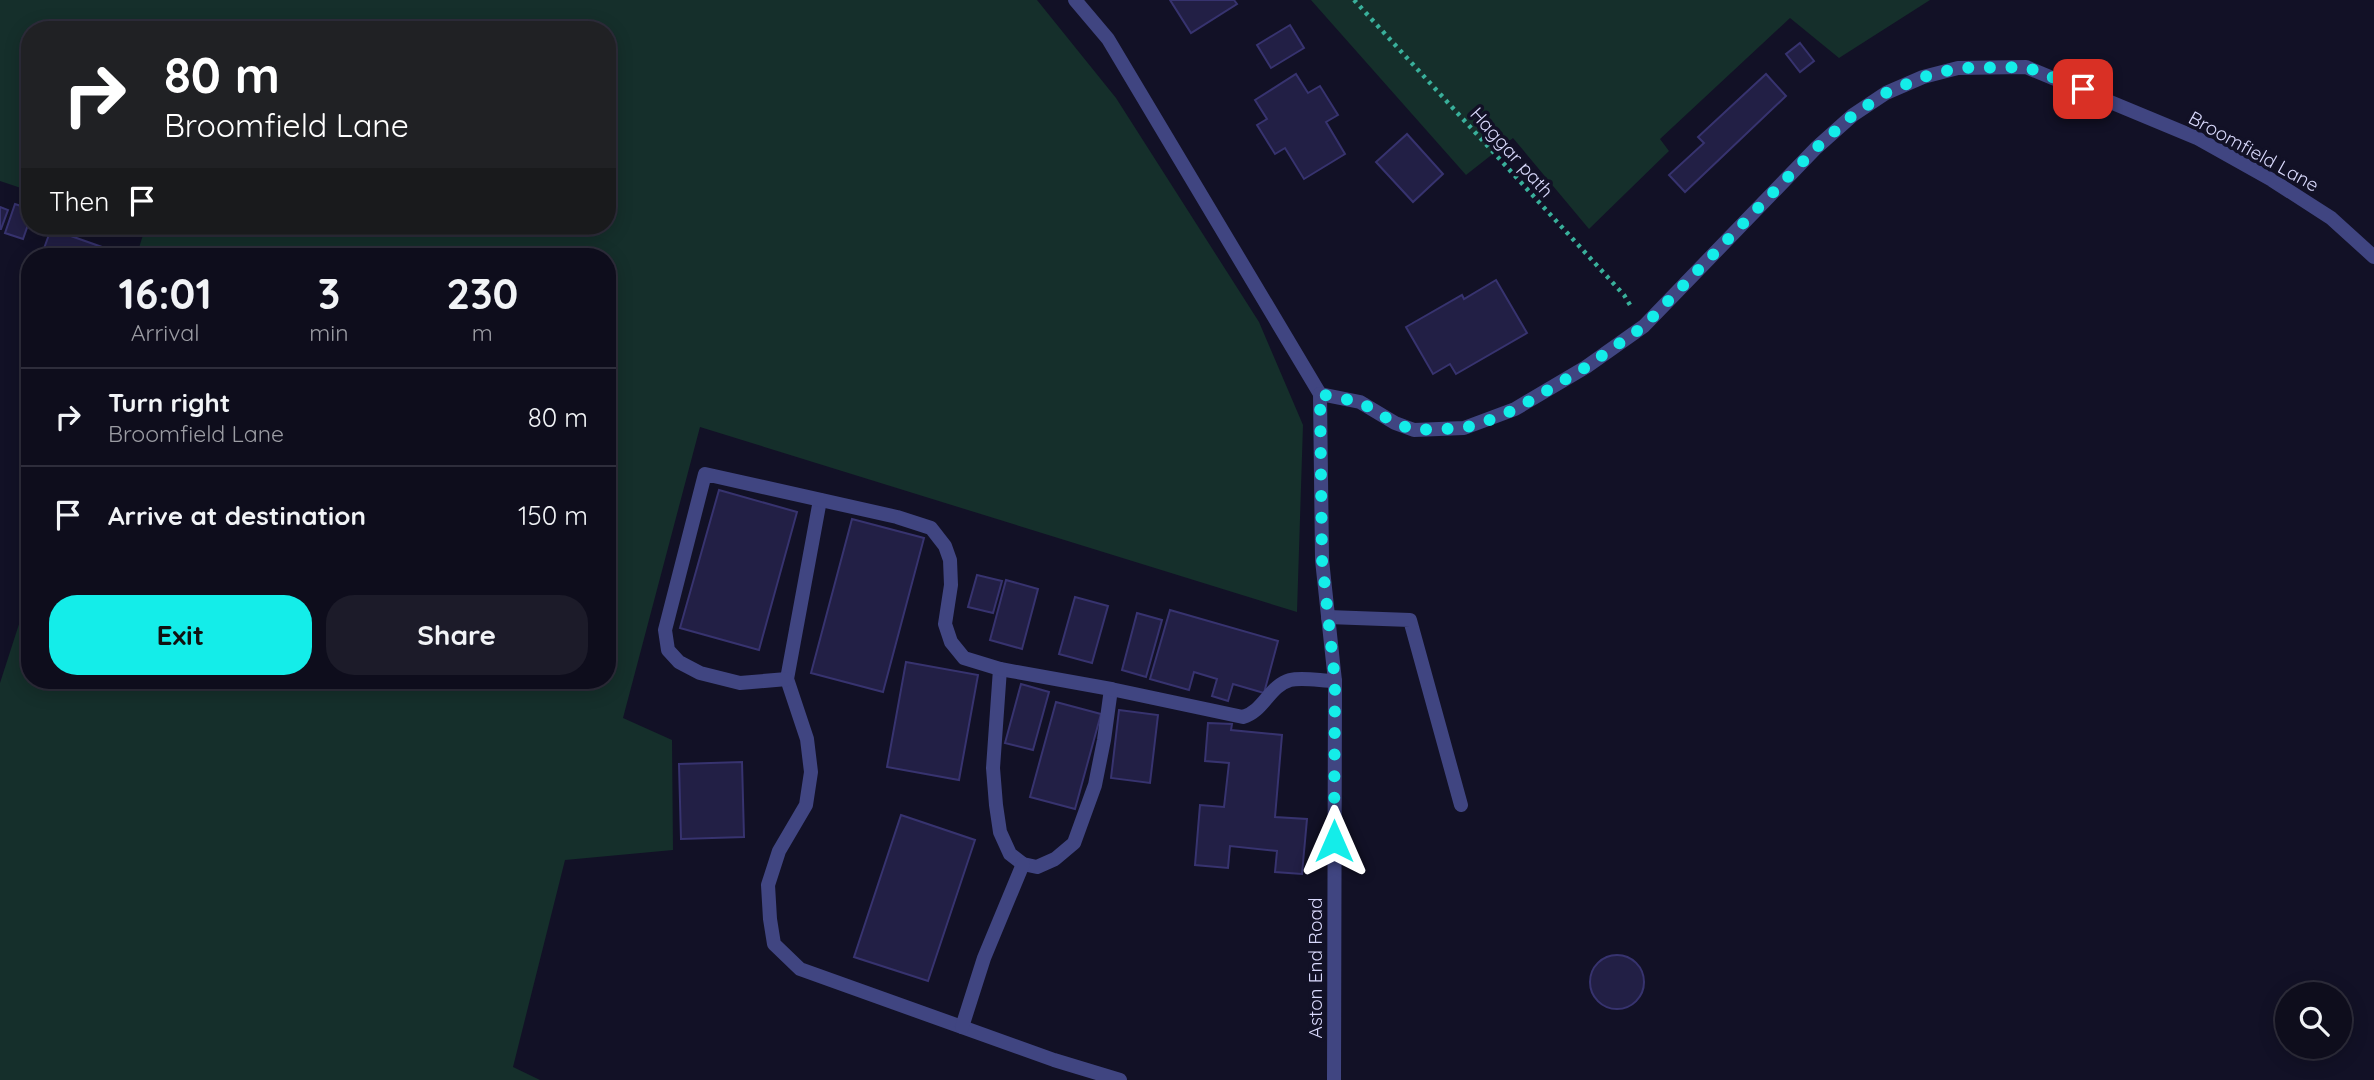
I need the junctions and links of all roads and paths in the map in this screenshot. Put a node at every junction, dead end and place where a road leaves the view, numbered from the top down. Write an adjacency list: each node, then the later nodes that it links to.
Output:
1 (1075, 0): 5 (street)
2 (1354, 0): 4 (path, Haggar path)
3 (2374, 257): 4 (street, Broomfield Lane)
4 (1644, 326): 5 (street, Broomfield Lane)
5 (1320, 394): 7 (street, Aston End Road)
6 (820, 500): 8 (street); 9 (street); 9 (street)
7 (1328, 617): 10 (street, Aston End Road); 12 (street)
8 (1000, 669): 11 (street); 13 (street)
9 (787, 679): 14 (street)
10 (1335, 681): 11 (street); 16 (street, Aston End Road)
11 (1111, 689): 13 (street)
12 (1461, 805)
13 (1023, 864): 14 (street)
14 (962, 1027): 15 (street)
15 (1120, 1080)
16 (1334, 1080)

